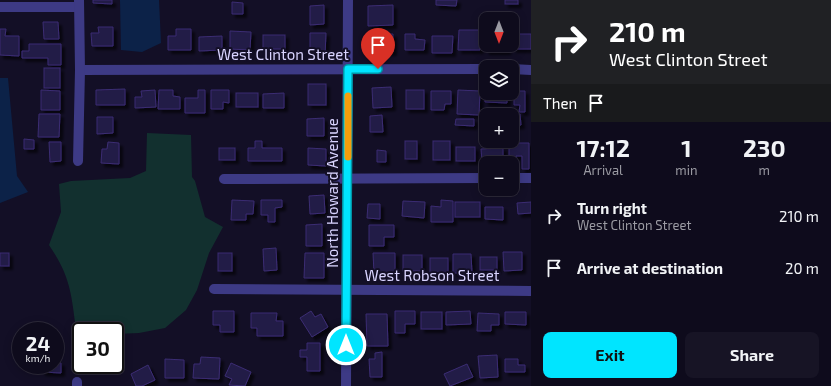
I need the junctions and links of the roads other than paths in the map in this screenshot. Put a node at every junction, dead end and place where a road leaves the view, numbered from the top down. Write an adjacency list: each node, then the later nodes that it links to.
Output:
1 (348, 0): 4 (street, North Howard Avenue)
2 (79, 4): 3 (street); 6 (street)
3 (0, 7)
4 (348, 69): 5 (street, West Clinton Street); 6 (street, West Clinton Street); 14 (street, North Howard Avenue)
5 (479, 69)
6 (80, 70): 9 (street)
7 (519, 70): 8 (street)
8 (531, 70)
9 (78, 161)
10 (479, 178): 14 (street)
11 (519, 178): 12 (street)
12 (531, 178)
13 (224, 179): 14 (street)
14 (348, 179): 16 (street, North Howard Avenue)
15 (214, 289): 16 (street, West Robson Street)
16 (347, 290): 17 (street, West Robson Street); 18 (street, North Howard Avenue)
17 (531, 291)
18 (346, 386)

